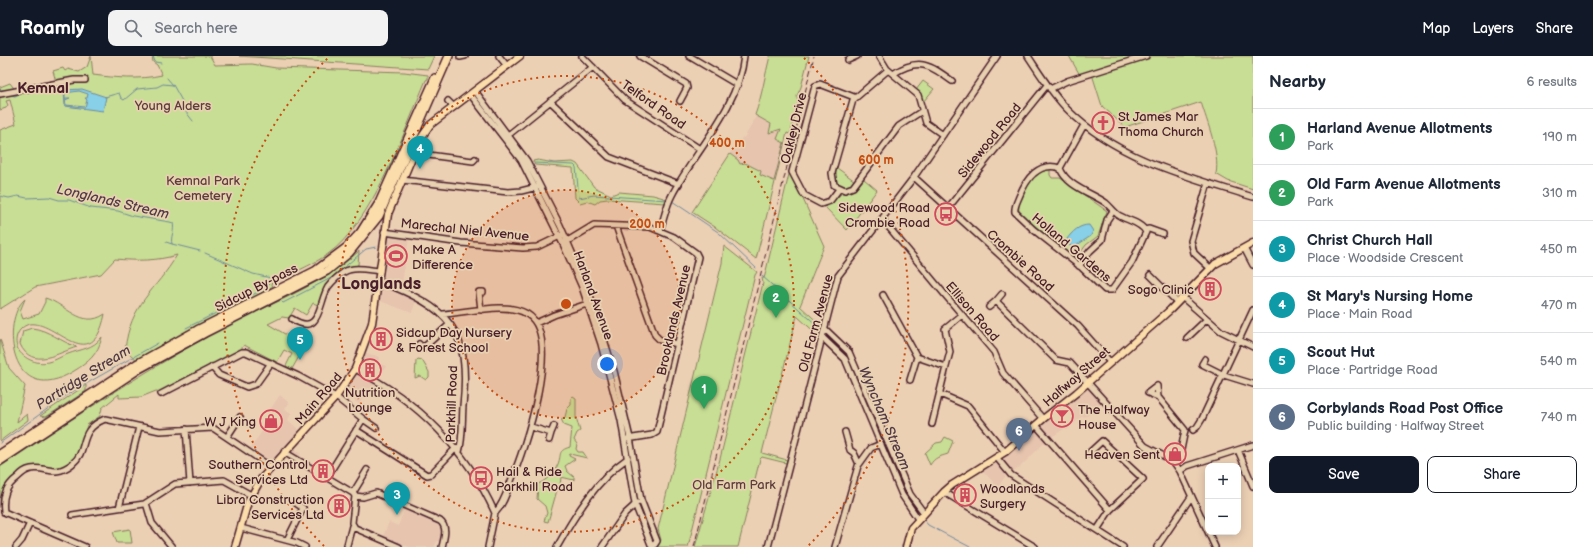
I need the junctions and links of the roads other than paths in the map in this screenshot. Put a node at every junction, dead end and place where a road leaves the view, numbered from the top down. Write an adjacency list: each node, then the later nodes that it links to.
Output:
1 (444, 56): 125 (highway, Sidcup By-pass)
2 (449, 56): 129 (highway, Sidcup By-pass)
3 (499, 56): 15 (street)
4 (520, 56): 15 (main road, Main Road)
5 (582, 56): 16 (street, Telford Road)
6 (640, 56): 28 (street)
7 (689, 56): 21 (street)
8 (744, 56): 21 (street)
9 (857, 56): 14 (street)
10 (878, 56): 17 (street)
11 (997, 56): 32 (street, Old Farm Avenue)
12 (1028, 56): 22 (street)
13 (1146, 56): 22 (street)
14 (848, 60)
15 (508, 66): 23 (main road, Main Road)
16 (592, 68): 27 (street); 34 (street, Telford Road)
17 (888, 70): 18 (street); 25 (street)
18 (893, 74): 20 (street); 30 (street)
19 (85, 80): 24 (street)
20 (952, 81)
21 (738, 85): 34 (street)
22 (1049, 87): 31 (street); 45 (street, Sidewood Road)
23 (473, 93): 29 (main road, Main Road); 33 (street, Harland Avenue)
24 (0, 94)
25 (854, 98): 43 (street); 43 (street, Oakley Drive)
26 (448, 101): 29 (street)
27 (550, 101): 33 (street); 41 (street)
28 (680, 101)
29 (454, 107): 35 (main road, Main Road)
30 (922, 111): 32 (street); 43 (street, Oakley Drive)
31 (1084, 125): 37 (street); 40 (street)
32 (943, 135): 38 (street, Old Farm Avenue)
33 (506, 136): 42 (street, Harland Avenue)
34 (700, 149): 41 (street)
35 (414, 153): 36 (street); 39 (main road, Main Road)
36 (475, 160)
37 (1060, 168): 46 (street); 58 (street, Holland Gardens)
38 (914, 177): 45 (street, Crombie Road); 47 (street, Old Farm Avenue)
39 (402, 180): 42 (street); 51 (main road, Main Road)
40 (1208, 183): 44 (street); 59 (street)
41 (679, 184): 49 (street)
42 (538, 187): 53 (street, Harland Avenue)
43 (839, 189)
44 (1253, 197)
45 (948, 208): 87 (street, Crombie Road)
46 (1113, 211): 50 (street); 58 (street)
47 (882, 219): 74 (street, Ellison Road); 79 (street, Old Farm Avenue)
48 (616, 226): 49 (street, Brooklands Avenue); 54 (street, Brooklands Avenue); 84 (street)
49 (660, 230): 84 (street, Brooklands Avenue)
50 (1145, 230): 52 (street); 58 (street, Holland Gardens)
51 (384, 232): 53 (street, Marechal Niel Avenue); 60 (main road, Main Road)
52 (1163, 234)
53 (562, 235): 54 (street, Harland Avenue)
54 (566, 242): 69 (street, Harland Avenue)
55 (1253, 243): 56 (main road, Halfway Street)
56 (1244, 248): 57 (street); 59 (main road, Halfway Street)
57 (1253, 265)
58 (1079, 266)
59 (1210, 268): 66 (main road, Halfway Street)
60 (380, 271): 62 (main road, Main Road); 75 (street)
61 (1150, 275): 68 (street)
62 (379, 281): 73 (street, Parkhill Road); 92 (main road, Main Road)
63 (479, 292): 71 (street)
64 (1002, 294): 67 (street)
65 (883, 295): 86 (street)
66 (1182, 297): 68 (main road, Halfway Street); 76 (street)
67 (996, 301): 70 (street); 95 (street)
68 (1177, 302): 87 (main road, Halfway Street)
69 (591, 303): 77 (street); 116 (street, Harland Avenue)
70 (990, 307)
71 (481, 310): 73 (street); 77 (street)
72 (1253, 310): 82 (street)
73 (443, 314): 78 (street, Parkhill Road)
74 (962, 315): 91 (street); 103 (street, Ellison Road)
75 (292, 319)
76 (1206, 320): 81 (street); 82 (street)
77 (536, 323): 108 (street)
78 (450, 324): 83 (street); 120 (street, Parkhill Road)
79 (825, 329): 80 (street, Old Farm Avenue); 150 (street)
80 (823, 338): 118 (street); 171 (street, Old Farm Avenue)
81 (1187, 338)
82 (1240, 342): 85 (street); 93 (street)
83 (419, 344)
84 (678, 344): 116 (street, Brooklands Avenue)
85 (1253, 347)
86 (917, 357): 91 (street); 94 (street)
87 (1110, 362): 95 (main road, Halfway Street)
88 (272, 363): 90 (street); 90 (street); 99 (street)
89 (1202, 363): 93 (street)
90 (212, 367): 97 (street)
91 (946, 367): 98 (street)
92 (355, 369): 99 (main road, Main Road); 120 (street)
93 (1224, 375): 96 (street); 112 (street)
94 (910, 380)
95 (1088, 382): 103 (main road, Halfway Street); 131 (street)
96 (1253, 384)
97 (161, 394)
98 (940, 394): 104 (street); 123 (street)
99 (336, 397): 102 (street); 122 (main road, Main Road)
100 (1158, 397): 131 (street)
101 (240, 417): 115 (street)
102 (363, 419): 109 (street); 111 (street)
103 (1043, 419): 105 (main road, Halfway Street)
104 (932, 424)
105 (1036, 425): 123 (main road, Halfway Street); 147 (street)
106 (554, 426): 114 (street)
107 (139, 427): 110 (street); 146 (street); 148 (street)
108 (531, 427): 114 (street); 149 (street)
109 (376, 428)
110 (186, 429): 115 (street); 136 (street)
111 (356, 430): 120 (street); 135 (street)
112 (1193, 430)
113 (845, 432): 130 (street)
114 (551, 434): 117 (street)
115 (227, 437): 132 (street)
116 (628, 439): 126 (street, Harland Avenue); 128 (street, Harland Avenue)
117 (549, 440)
118 (881, 444): 130 (street); 152 (street)
119 (1253, 445): 121 (street)
120 (457, 450): 149 (street)
121 (1238, 450): 134 (street); 137 (street)
122 (284, 452): 132 (main road, Main Road); 135 (street)
123 (1005, 452): 127 (main road, Halfway Street)
124 (1089, 453): 147 (street)
125 (0, 454)
126 (633, 455): 128 (street); 142 (street, Harland Avenue)
127 (997, 458): 138 (main road, Halfway Street); 156 (street)
128 (627, 459): 145 (street, Harland Avenue); 168 (street)
129 (0, 461)
130 (859, 464): 172 (street)
131 (1175, 464): 134 (street)
132 (271, 467): 139 (main road, Main Road)
133 (367, 470): 140 (street)
134 (1180, 471): 141 (street)
135 (327, 477): 140 (street)
136 (190, 483): 139 (street); 143 (street)
137 (1253, 486)
138 (944, 492): 150 (main road, Halfway Street); 173 (street)
139 (251, 495): 155 (main road, Main Road)
140 (354, 495): 154 (street); 166 (street)
141 (1191, 497): 175 (street); 176 (street)
142 (641, 500): 145 (street); 170 (street, Harland Avenue)
143 (146, 503): 146 (street); 162 (street)
144 (296, 504): 157 (street)
145 (635, 504): 169 (street); 170 (street, Harland Avenue)
146 (119, 508): 151 (street)
147 (1110, 510): 156 (street)
148 (2, 513): 153 (street)
149 (495, 513): 167 (street)
150 (924, 513): 152 (main road, Halfway Street)
151 (72, 515)
152 (918, 519): 159 (main road, Halfway Street)
153 (30, 523): 160 (street); 161 (street)
154 (352, 526): 158 (street); 165 (street)
155 (241, 528): 157 (street); 163 (main road, Main Road)
156 (1097, 530): 174 (street)
157 (287, 540): 164 (street)
158 (347, 545)
159 (907, 546)
160 (16, 547)
161 (85, 547)
162 (172, 547)
163 (234, 547)
164 (305, 547)
165 (399, 547)
166 (442, 547)
167 (488, 547)
168 (557, 547)
169 (602, 547)
170 (652, 547)
171 (768, 547)
172 (835, 547)
173 (1035, 547)
174 (1123, 547)
175 (1157, 547)
176 (1215, 547)

